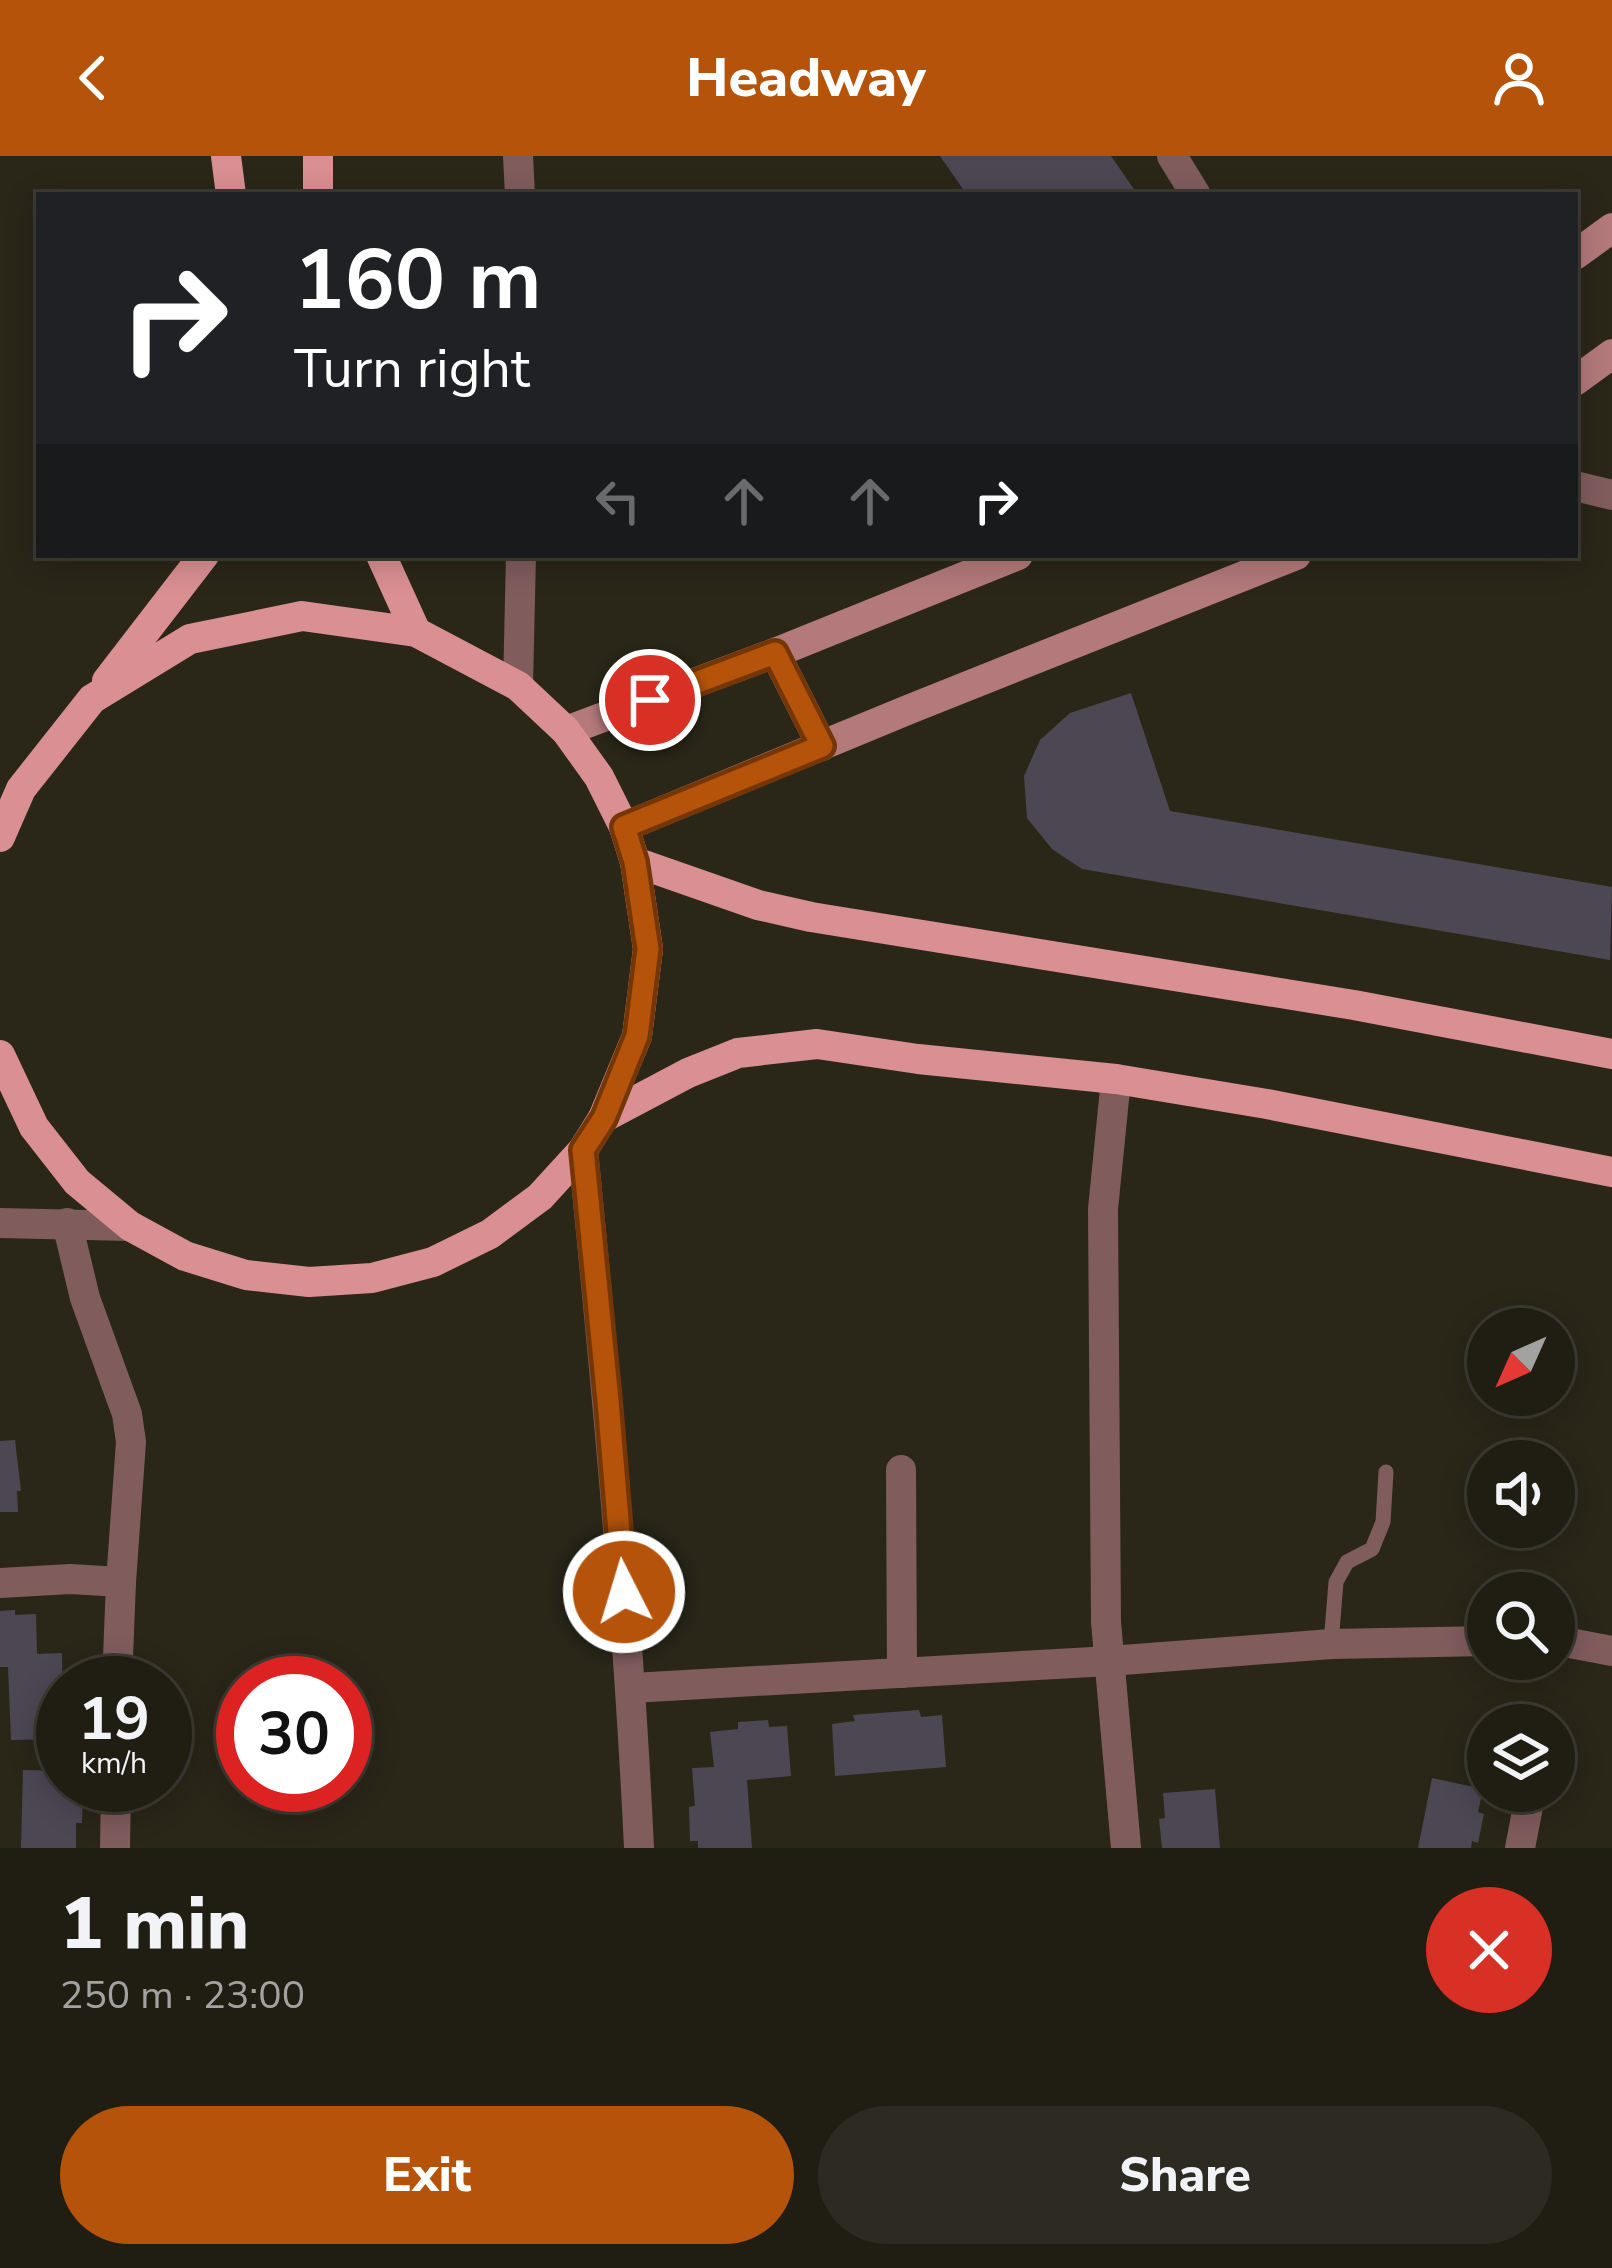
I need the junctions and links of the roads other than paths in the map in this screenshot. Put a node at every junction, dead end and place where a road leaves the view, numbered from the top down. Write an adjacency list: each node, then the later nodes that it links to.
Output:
1 (226, 156): 5 (main road)
2 (317, 156): 6 (main road)
3 (518, 156): 7 (street)
4 (1172, 156): 8 (street)
5 (231, 192)
6 (318, 192)
7 (520, 192)
8 (1194, 192)
9 (1612, 228): 10 (main road)
10 (1578, 253)
11 (1612, 354): 12 (main road)
12 (1578, 379)
13 (1578, 487): 14 (street)
14 (1612, 495)
15 (203, 558): 23 (main road)
16 (382, 558): 20 (main road)
17 (521, 558): 22 (street)
18 (1011, 558): 21 (main road)
19 (1289, 558): 25 (main road)
20 (416, 632): 22 (main road); 23 (main road)
21 (775, 653): 24 (main road); 25 (main road)
22 (518, 686): 24 (main road)
23 (92, 700): 26 (main road)
24 (566, 731): 27 (main road)
25 (822, 746): 27 (main road)
26 (10, 795): 28 (main road)
27 (624, 827): 29 (main road)
28 (0, 837)
29 (635, 862): 30 (main road); 33 (main road)
30 (1612, 1054)
31 (1, 1061): 38 (main road)
32 (1117, 1079): 33 (main road); 35 (main road); 48 (street)
33 (604, 1118): 34 (main road)
34 (583, 1150): 38 (main road); 50 (street)
35 (1612, 1172)
36 (0, 1223): 37 (street)
37 (67, 1223): 38 (street); 41 (street)
38 (130, 1226)
39 (901, 1470): 49 (street)
40 (1386, 1472): 44 (lane)
41 (121, 1582): 42 (street); 47 (street)
42 (0, 1583)
43 (1467, 1641): 44 (street)
44 (1331, 1644): 48 (street)
45 (1575, 1644): 46 (street)
46 (1612, 1651)
47 (118, 1656)
48 (1110, 1661): 49 (street); 55 (street)
49 (902, 1673): 50 (street)
50 (632, 1688): 54 (street)
51 (116, 1812): 53 (street)
52 (1527, 1812): 56 (street)
53 (115, 1848)
54 (639, 1848)
55 (1126, 1848)
56 (1520, 1848)

